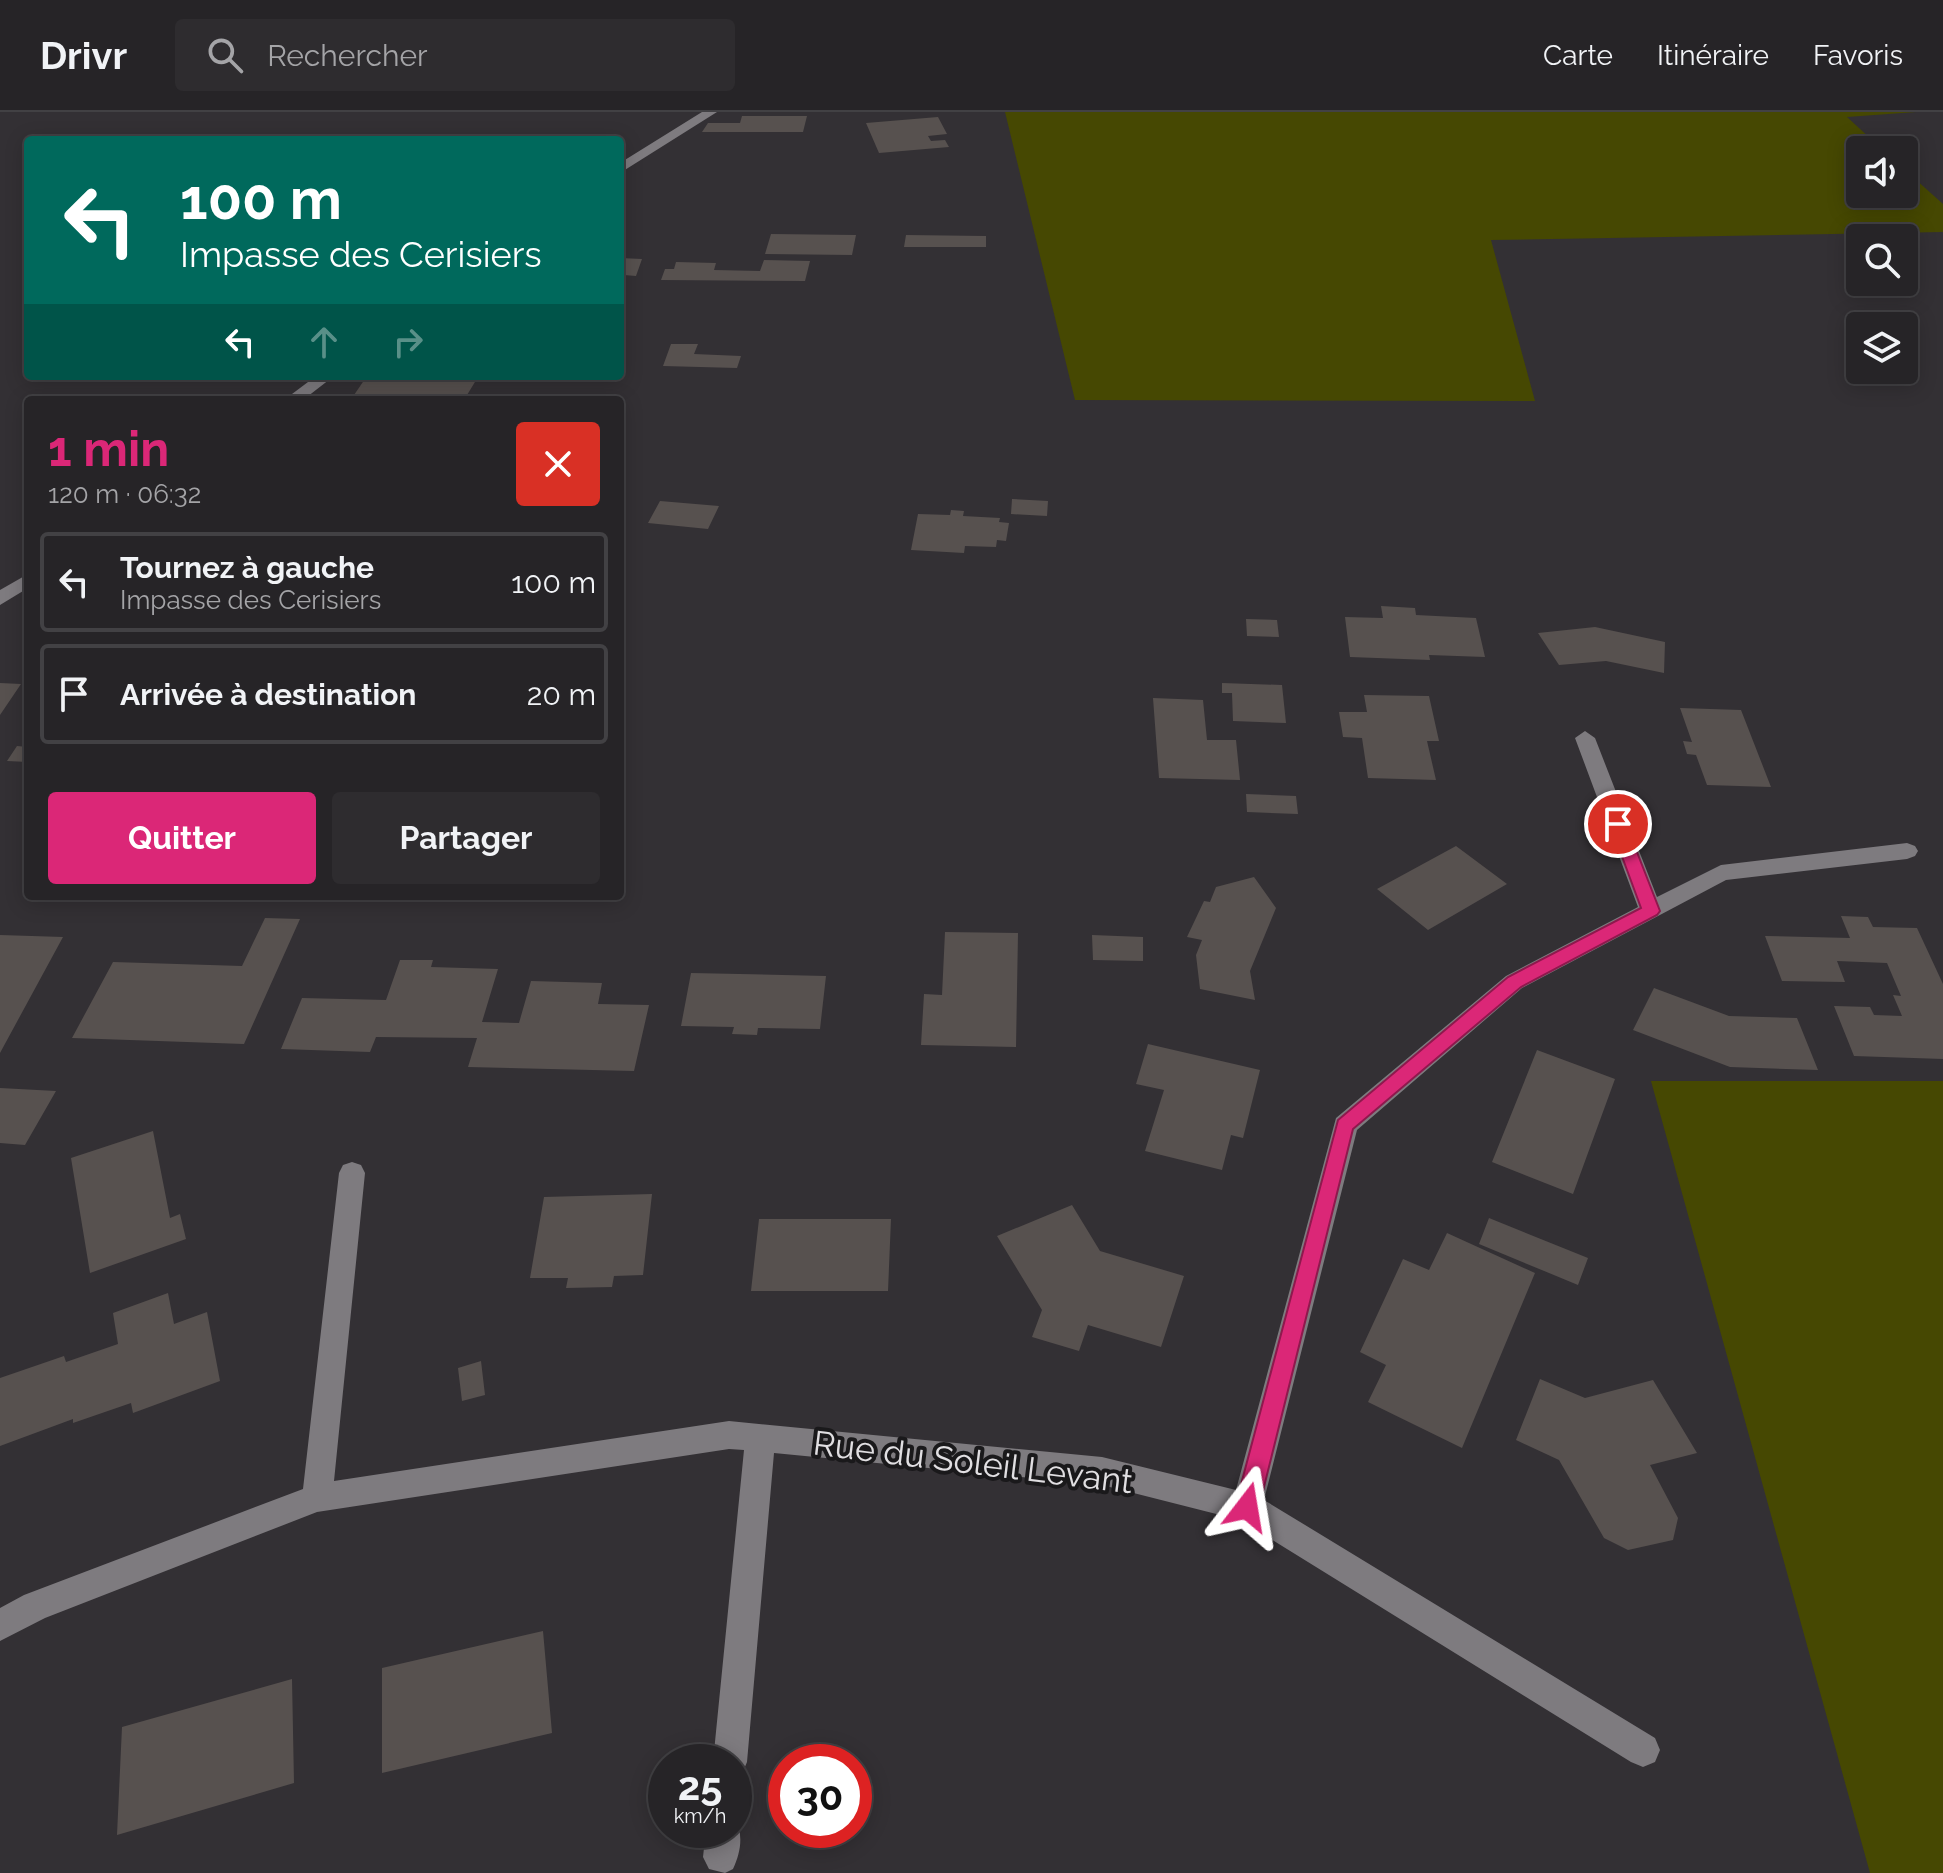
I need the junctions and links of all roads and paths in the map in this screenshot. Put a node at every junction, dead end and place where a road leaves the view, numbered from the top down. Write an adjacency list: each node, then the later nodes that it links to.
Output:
1 (711, 112): 2 (street)
2 (624, 166)
3 (320, 380): 4 (street)
4 (298, 396)
5 (24, 583): 6 (street)
6 (0, 599)
7 (1585, 738): 9 (street)
8 (1907, 851): 9 (street)
9 (1651, 911): 13 (street)
10 (352, 1173): 12 (street)
11 (760, 1438): 12 (street, Rue du Soleil Levant); 13 (street, Rue du Soleil Levant); 15 (street)
12 (317, 1498): 14 (street, Rue du Soleil Levant)
13 (1247, 1507): 16 (street, Rue du Soleil Levant)
14 (0, 1625)
15 (732, 1744)
16 (1643, 1750)

